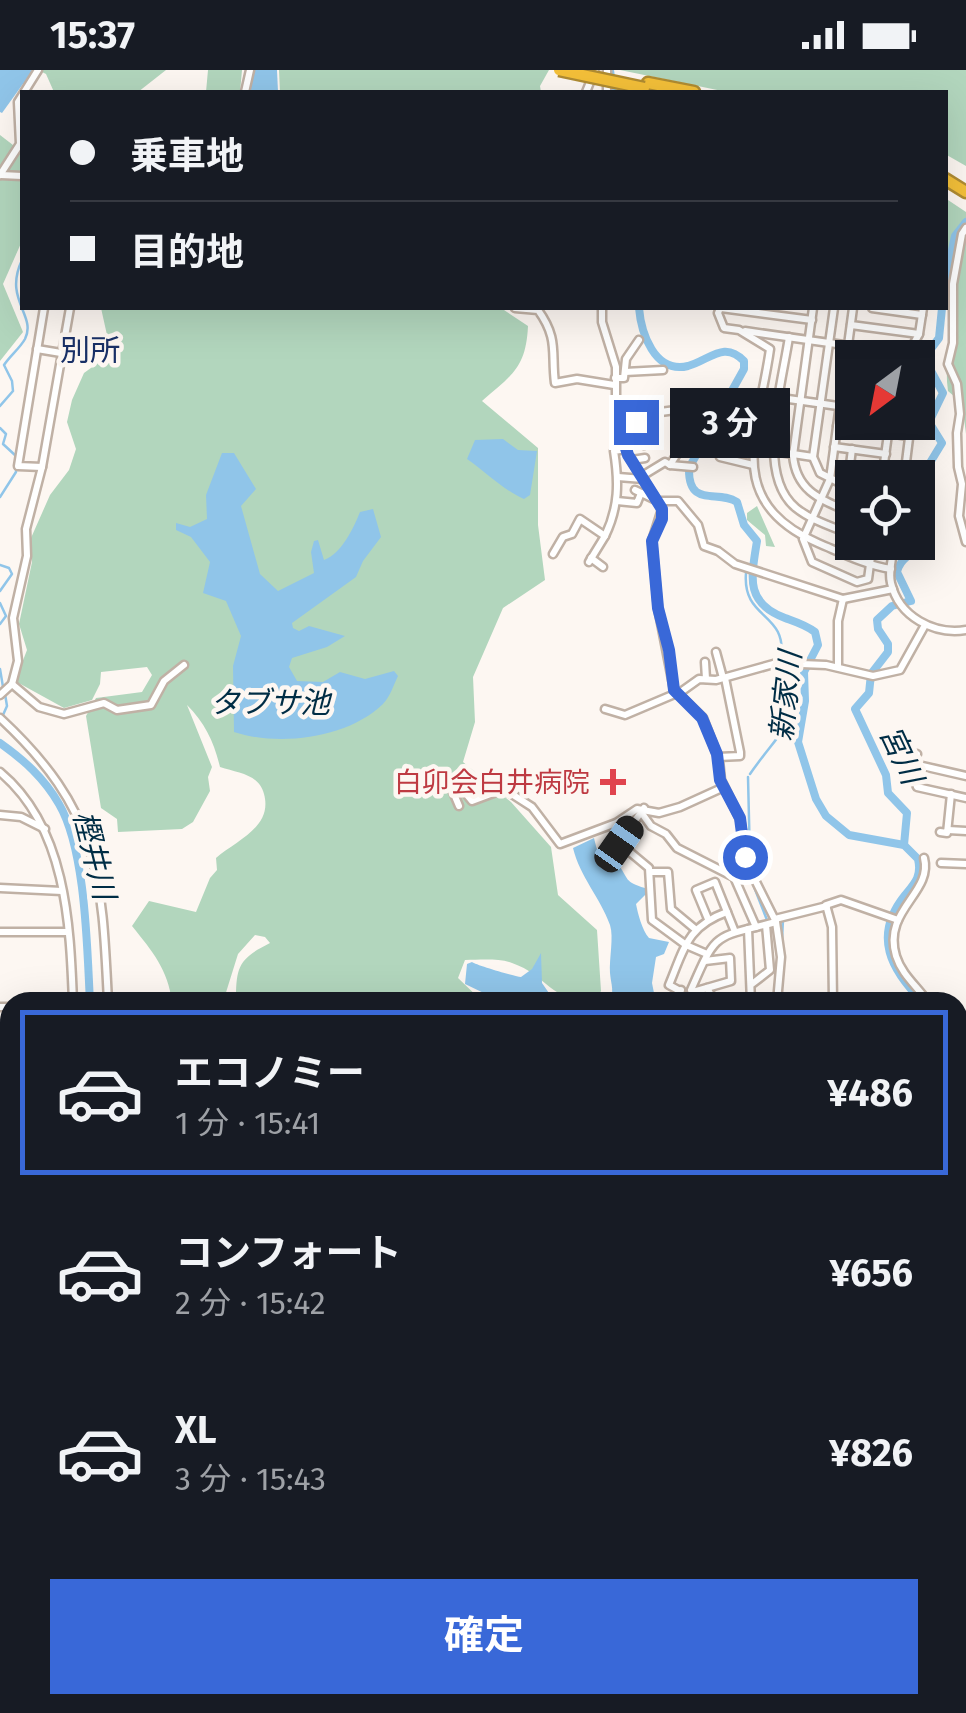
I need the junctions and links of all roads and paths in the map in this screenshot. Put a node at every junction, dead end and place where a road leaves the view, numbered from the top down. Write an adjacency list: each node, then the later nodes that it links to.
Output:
1 (558, 70): 3 (highway, bridge)
2 (592, 70): 3 (highway, bridge)
3 (646, 85): 4 (highway); 5 (highway)
4 (662, 90)
5 (680, 90)
6 (20, 99): 7 (street)
7 (20, 144)
8 (20, 144): 9 (street)
9 (0, 175)
10 (966, 228): 51 (street)
11 (44, 310): 32 (street)
12 (70, 310): 33 (street)
13 (538, 310): 36 (street)
14 (602, 310): 36 (street)
15 (719, 310): 23 (street)
16 (735, 310): 21 (street)
17 (814, 310): 21 (street)
18 (834, 310): 30 (street)
19 (853, 310): 22 (street)
20 (922, 311): 24 (street)
21 (812, 320): 27 (street)
22 (851, 325): 24 (street); 28 (street)
23 (739, 330): 25 (street); 37 (street)
24 (919, 334): 29 (street)
25 (789, 337): 27 (street); 38 (street)
26 (639, 340): 35 (street)
27 (809, 340): 30 (street); 39 (street)
28 (849, 340)
29 (916, 340)
30 (828, 343): 31 (street); 40 (street)
31 (835, 344)
32 (36, 349): 33 (street); 63 (street)
33 (61, 353): 63 (street)
34 (663, 370): 35 (street)
35 (625, 372): 36 (street)
36 (614, 382): 43 (street)
37 (760, 395): 38 (street); 46 (street)
38 (780, 398): 39 (street); 52 (street)
39 (800, 401): 40 (street); 55 (street)
40 (820, 404): 41 (street); 56 (street)
41 (835, 406)
42 (630, 426): 43 (street); 47 (street); 61 (street)
43 (620, 428): 49 (street)
44 (835, 439): 48 (street)
45 (887, 440): 53 (street)
46 (753, 444): 52 (street); 62 (street); 62 (street)
47 (644, 445)
48 (834, 446): 50 (street); 67 (street)
49 (626, 449): 58 (street); 65 (street)
50 (852, 449): 53 (street); 59 (street)
51 (957, 450): 54 (street); 77 (street)
52 (772, 452): 55 (street); 73 (street)
53 (886, 454): 60 (street)
54 (966, 454)
55 (793, 455): 56 (street); 69 (street)
56 (813, 457): 67 (street)
57 (645, 458): 58 (street)
58 (632, 460): 66 (street)
59 (851, 460)
60 (884, 460)
61 (670, 465): 64 (street); 66 (street)
62 (753, 465): 76 (street)
63 (42, 466): 94 (street)
64 (689, 467)
65 (618, 477): 66 (street); 70 (street)
66 (643, 478): 71 (street)
67 (830, 479): 68 (street); 69 (street)
68 (835, 481)
69 (821, 500): 72 (street); 73 (street)
70 (617, 501): 71 (street); 75 (street)
71 (658, 501): 85 (street); 95 (street)
72 (835, 506)
73 (813, 518): 74 (street); 76 (street)
74 (835, 528)
75 (604, 536): 78 (street); 82 (street)
76 (804, 537): 81 (street); 81 (street)
77 (966, 542)
78 (553, 554)
79 (871, 560): 81 (street)
80 (892, 560): 83 (street)
81 (870, 566): 83 (street)
82 (603, 567)
83 (891, 569): 84 (street)
84 (893, 589): 85 (street); 86 (street)
85 (843, 599): 91 (street)
86 (925, 625): 87 (street); 91 (street)
87 (966, 630)
88 (716, 652): 92 (street)
89 (705, 662): 93 (street)
90 (184, 665): 94 (street)
91 (838, 666): 92 (street)
92 (724, 678): 93 (street); 99 (street)
93 (706, 680): 95 (street)
94 (4, 691)
95 (677, 694): 96 (street); 99 (street)
96 (605, 710)
97 (0, 718): 135 (street)
98 (917, 754): 100 (street)
99 (718, 757): 103 (street)
100 (914, 764): 102 (street); 104 (street)
101 (0, 772): 109 (street)
102 (966, 776)
103 (724, 787): 107 (street); 121 (street)
104 (951, 794): 105 (street); 110 (street)
105 (966, 798)
106 (459, 806): 107 (street)
107 (643, 810): 114 (street); 123 (street)
108 (0, 815): 109 (street)
109 (46, 829): 116 (street)
110 (966, 831)
111 (924, 858): 120 (street)
112 (941, 863): 113 (street)
113 (966, 864)
114 (651, 872): 124 (street); 128 (street)
115 (0, 888): 116 (street)
116 (62, 890): 126 (street)
117 (827, 906): 120 (street); 121 (street); 139 (street)
118 (727, 912): 119 (street); 119 (street); 127 (street)
119 (708, 918): 124 (street)
120 (898, 920): 140 (street)
121 (776, 921): 122 (street); 138 (street)
122 (766, 925): 123 (street); 130 (street)
123 (752, 928): 127 (street); 130 (street)
124 (695, 929): 128 (street)
125 (0, 932): 126 (street)
126 (68, 932): 134 (street)
127 (736, 932): 129 (street)
128 (686, 945): 129 (street); 132 (street)
129 (705, 958): 131 (street); 133 (street)
130 (752, 985): 137 (street)
131 (707, 988): 133 (street); 136 (street)
132 (680, 991): 133 (street)
133 (692, 991)
134 (71, 992)
135 (107, 992)
136 (709, 992)
137 (752, 992)
138 (778, 992)
139 (833, 992)
140 (919, 992)

